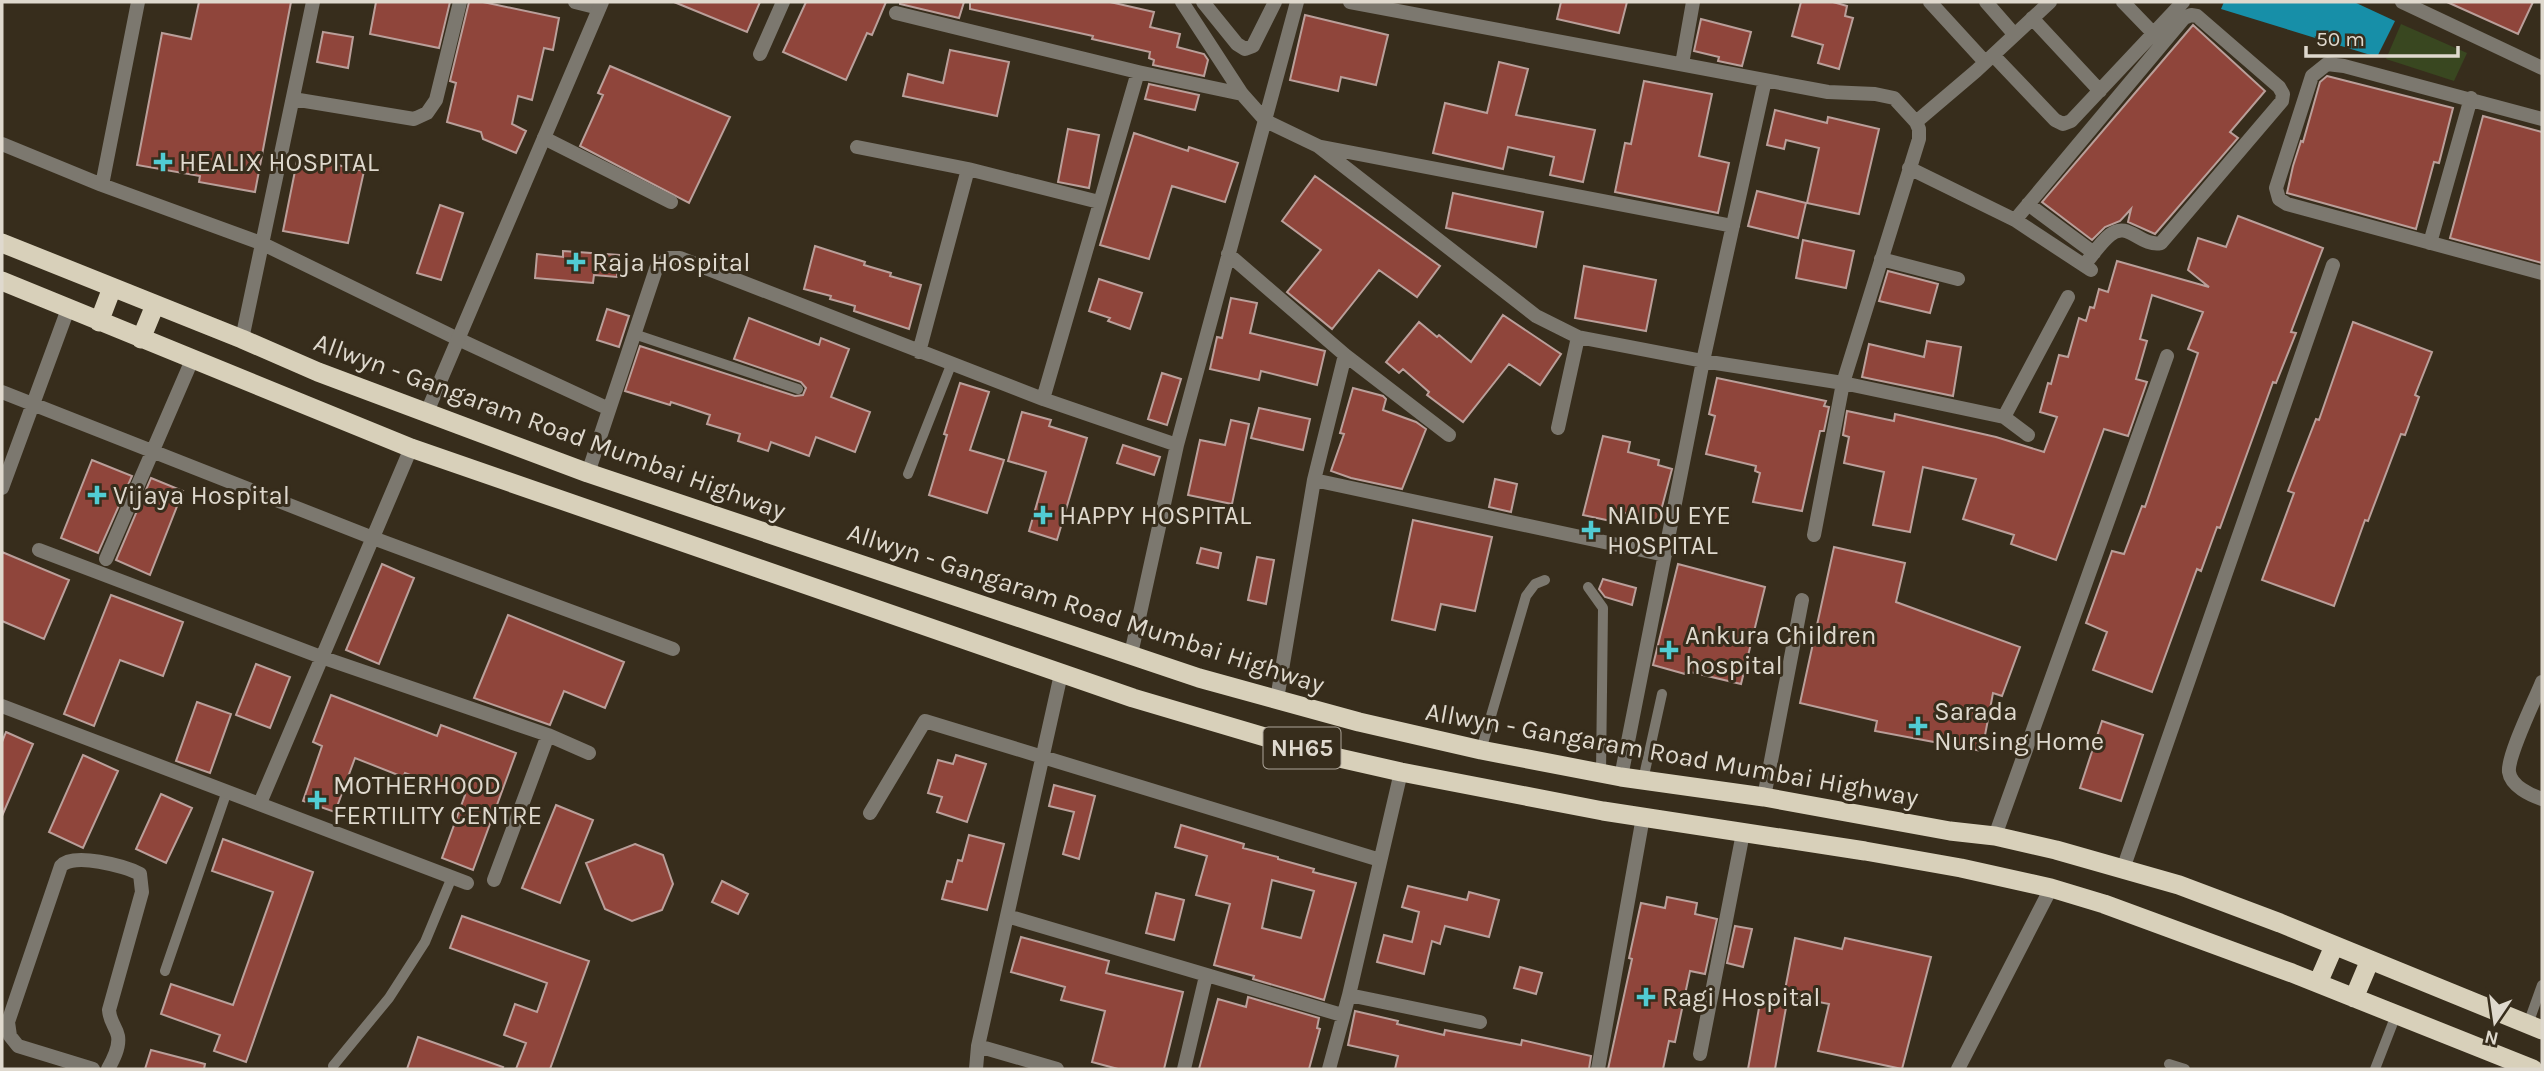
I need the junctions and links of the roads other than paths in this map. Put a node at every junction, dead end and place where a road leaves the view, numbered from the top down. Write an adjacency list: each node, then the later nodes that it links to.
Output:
1 (138, 2): 42 (street)
2 (313, 2): 31 (street)
3 (460, 2): 31 (street)
4 (575, 2): 18 (street)
5 (783, 2): 23 (street)
6 (1182, 2): 30 (street)
7 (1203, 2): 8 (street)
8 (1275, 2)
9 (1297, 2): 34 (street)
10 (1350, 2): 25 (street)
11 (1693, 2): 25 (street)
12 (1930, 2): 24 (street)
13 (1986, 2): 22 (street)
14 (2050, 2): 20 (street)
15 (2123, 2): 21 (street)
16 (2183, 2): 21 (street)
17 (2402, 2): 26 (street)
18 (600, 5): 36 (street)
19 (896, 13): 27 (street)
20 (2032, 18): 22 (street); 29 (street)
21 (2153, 33): 29 (street)
22 (2014, 34): 24 (street)
23 (760, 54)
24 (1989, 58): 29 (street); 35 (street)
25 (1682, 64): 28 (street)
26 (2542, 68)
27 (1138, 72): 30 (street); 44 (street)
28 (1765, 80): 35 (street); 48 (street)
29 (2100, 90)
30 (1242, 94): 34 (street)
31 (293, 99): 51 (street)
32 (2471, 99): 33 (street); 52 (street); 52 (street)
33 (2542, 119)
34 (1266, 121): 38 (street); 54 (street)
35 (1916, 122): 40 (street)
36 (544, 138): 43 (street); 69 (street)
37 (2, 144): 42 (street)
38 (1318, 146): 48 (street); 66 (street)
39 (857, 147): 41 (street)
40 (1909, 167): 46 (street); 55 (street)
41 (968, 169): 44 (street); 70 (street)
42 (102, 185): 51 (street)
43 (671, 202)
44 (1099, 202): 79 (street)
45 (2028, 204): 46 (street); 47 (street); 53 (street)
46 (2015, 220): 49 (street)
47 (2054, 223): 49 (street); 53 (street)
48 (1733, 226): 74 (street)
49 (2042, 237): 53 (street)
50 (2, 243): 60 (highway, Allwyn - Gangaram Road Mumbai Highway / NH65)
51 (261, 243): 68 (street); 69 (street)
52 (2430, 243): 57 (street)
53 (2094, 253)
54 (1228, 254): 71 (street); 87 (street)
55 (1881, 259): 58 (street); 76 (street)
56 (2333, 265): 127 (street)
57 (2542, 273)
58 (1958, 279)
59 (2, 281): 63 (highway, NH65)
60 (113, 288): 62 (highway, Allwyn - Gangaram Road Mumbai Highway / NH65); 64 (highway)
61 (2068, 297): 83 (street)
62 (155, 304): 67 (highway); 68 (highway, Allwyn - Gangaram Road Mumbai Highway / NH65)
63 (68, 309): 64 (highway, NH65); 80 (street)
64 (99, 322): 67 (highway, NH65)
65 (634, 334): 70 (street); 77 (lane); 81 (street)
66 (1578, 337): 74 (street); 84 (street)
67 (141, 339): 73 (highway, NH65)
68 (242, 339): 82 (highway, Allwyn - Gangaram Road Mumbai Highway / NH65)
69 (458, 340): 81 (street); 82 (street)
70 (919, 352): 75 (street)
71 (1345, 355): 85 (street); 92 (street)
72 (2167, 356): 125 (street)
73 (192, 360): 88 (highway, NH65); 89 (street)
74 (1703, 361): 76 (street); 97 (street)
75 (951, 365): 79 (street); 91 (lane)
76 (1843, 383): 83 (street); 94 (street)
77 (797, 389)
78 (2, 392): 80 (street)
79 (1043, 399): 87 (street)
80 (34, 405): 89 (street); 93 (street)
81 (609, 409): 90 (street)
82 (427, 412): 90 (highway, Allwyn - Gangaram Road Mumbai Highway / NH65)
83 (2004, 417): 86 (street)
84 (1558, 428)
85 (1449, 435)
86 (2028, 435)
87 (1177, 445): 103 (street)
88 (411, 448): 95 (street); 105 (highway, NH65)
89 (153, 452): 95 (street); 98 (street)
90 (588, 473): 103 (highway, Allwyn - Gangaram Road Mumbai Highway / NH65)
91 (908, 474)
92 (1314, 480): 97 (street); 108 (street)
93 (2, 488)
94 (1814, 535)
95 (373, 538): 102 (street); 104 (street)
96 (39, 550): 98 (street)
97 (1665, 555): 116 (street)
98 (103, 565): 104 (street)
99 (1545, 580): 111 (lane)
100 (1588, 587): 115 (lane)
101 (1801, 600): 119 (street)
102 (673, 649)
103 (1131, 654): 108 (highway, Allwyn - Gangaram Road Mumbai Highway / NH65)
104 (321, 657): 110 (street); 121 (street)
105 (1061, 674): 113 (street); 114 (highway, NH65)
106 (2542, 682): 120 (street)
107 (1662, 694): 117 (lane)
108 (1277, 699): 111 (highway, Allwyn - Gangaram Road Mumbai Highway / NH65)
109 (2, 706): 118 (street)
110 (548, 735): 112 (street); 129 (street)
111 (1481, 750): 115 (highway, Allwyn - Gangaram Road Mumbai Highway / NH65)
112 (589, 753)
113 (1044, 758): 122 (street); 126 (street); 132 (street)
114 (1401, 772): 123 (highway, NH65); 126 (street)
115 (1601, 773): 116 (highway, Allwyn - Gangaram Road Mumbai Highway / NH65)
116 (1621, 777): 117 (highway, Allwyn - Gangaram Road Mumbai Highway / NH65)
117 (1643, 780): 119 (highway, Allwyn - Gangaram Road Mumbai Highway / NH65)
118 (227, 791): 121 (street); 135 (lane)
119 (1765, 797): 125 (highway, Allwyn - Gangaram Road Mumbai Highway / NH65)
120 (2542, 799)
121 (260, 803): 128 (street)
122 (870, 813)
123 (1643, 817): 124 (highway, NH65); 155 (street)
124 (1744, 833): 131 (highway, NH65); 146 (street)
125 (1995, 836): 127 (highway, Allwyn - Gangaram Road Mumbai Highway / NH65)
126 (1380, 860): 139 (street)
127 (2123, 869): 133 (highway, Allwyn - Gangaram Road Mumbai Highway / NH65)
128 (452, 877): 130 (street); 148 (lane)
129 (494, 880)
130 (467, 883)
131 (2050, 888): 137 (highway, NH65); 156 (street)
132 (1007, 916): 136 (street); 145 (street)
133 (2334, 946): 134 (highway, Allwyn - Gangaram Road Mumbai Highway / NH65); 137 (highway)
134 (2370, 960): 140 (highway); 144 (highway, Allwyn - Gangaram Road Mumbai Highway / NH65)
135 (165, 971)
136 (1206, 976): 142 (street); 153 (street)
137 (2318, 983): 140 (highway, NH65)
138 (2542, 985): 144 (lane)
139 (1349, 995): 142 (street); 143 (street)
140 (2354, 998): 141 (highway, NH65)
141 (2396, 1015): 158 (lane); 159 (highway, NH65)
142 (1342, 1016): 154 (street)
143 (1480, 1022)
144 (2535, 1027)
145 (978, 1046): 151 (street); 152 (street)
146 (1700, 1054)
147 (2169, 1064): 157 (lane)
148 (332, 1066)
149 (93, 1069): 150 (street)
150 (108, 1069)
151 (976, 1069)
152 (1056, 1069)
153 (1184, 1069)
154 (1329, 1069)
155 (1598, 1069)
156 (1958, 1069)
157 (2185, 1069)
158 (2375, 1069)
159 (2533, 1069)

